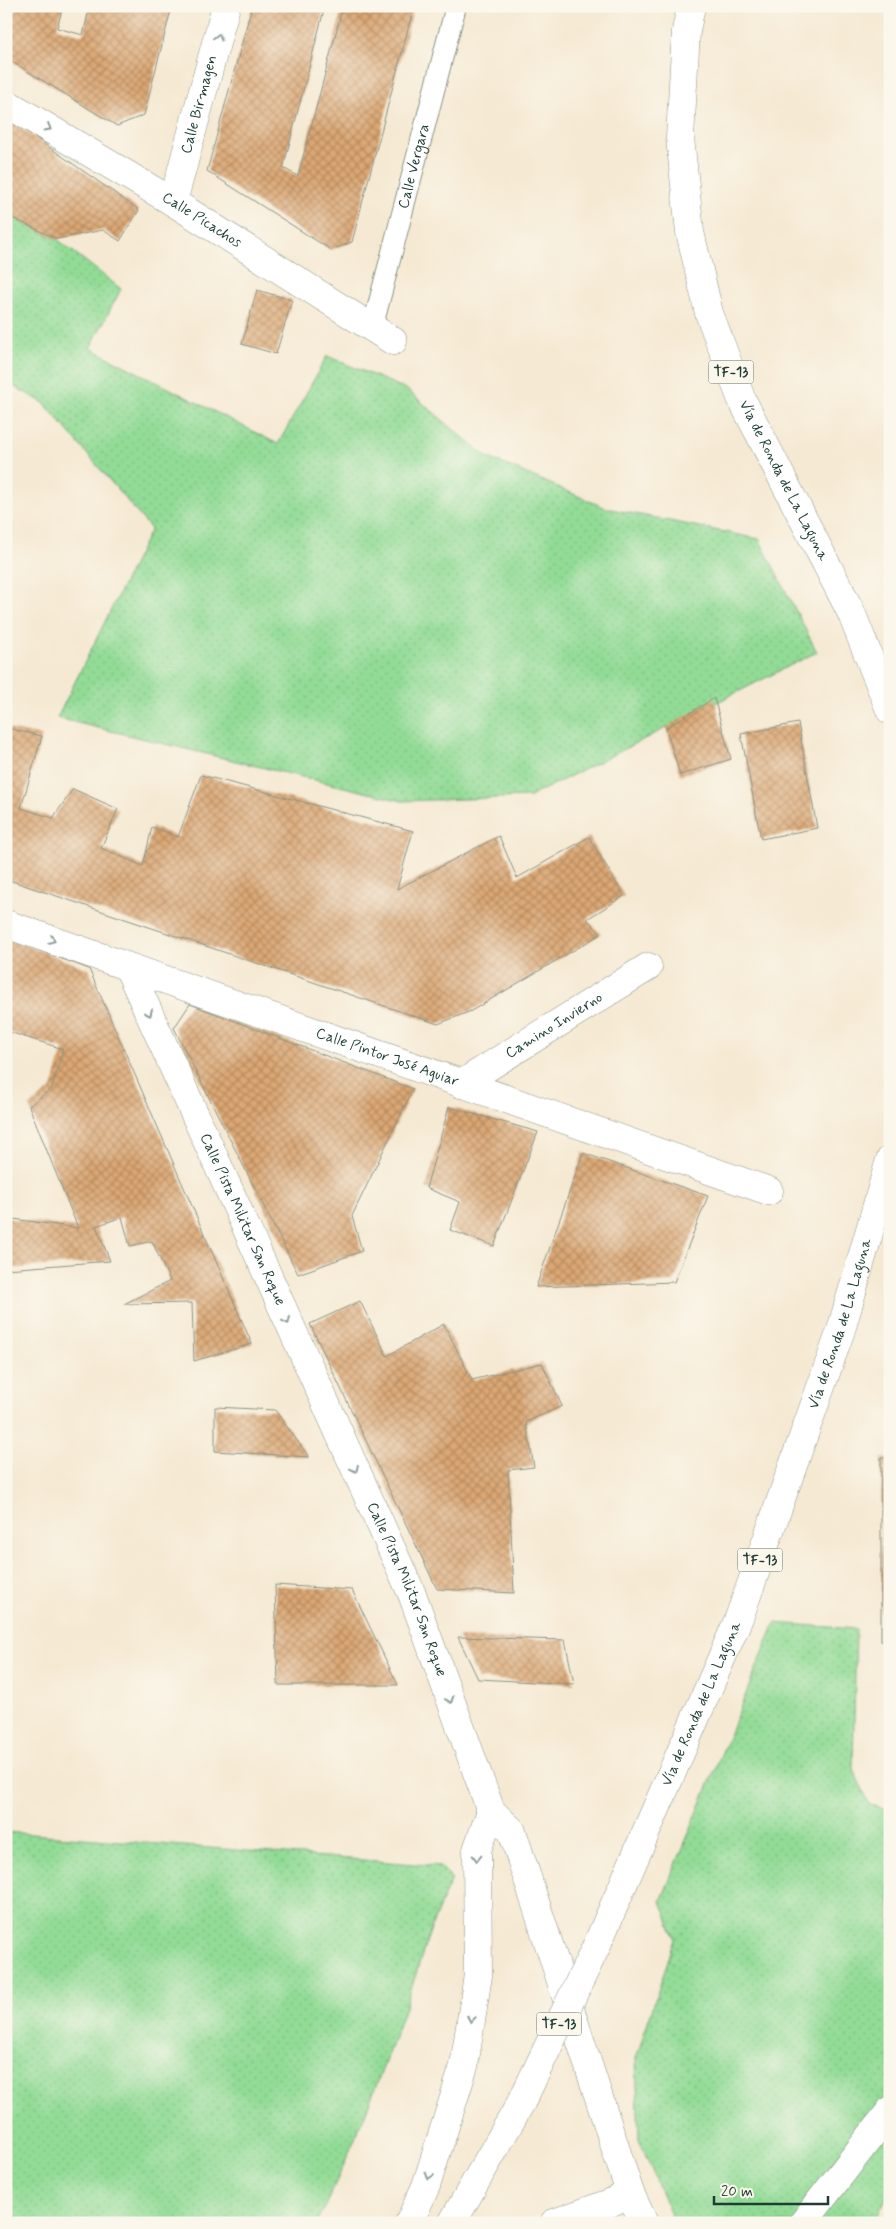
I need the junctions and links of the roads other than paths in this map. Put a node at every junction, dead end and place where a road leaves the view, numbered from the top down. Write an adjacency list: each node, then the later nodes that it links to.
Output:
1 (226, 6): 5 (street, Calle Birmagen, one-way to 1)
2 (456, 6): 6 (lane, Calle Vergara)
3 (691, 6): 7 (street, Vía de Ronda de La Laguna / TF-13)
4 (6, 103): 5 (street, Calle Picachos, one-way to 5)
5 (173, 202): 6 (street, Calle Picachos)
6 (382, 335)
7 (890, 710)
8 (6, 924): 10 (street, Calle Pintor José Aguiar, one-way to 10)
9 (648, 967): 11 (street, Camino Invierno)
10 (129, 969): 11 (street, Calle Pintor José Aguiar); 14 (street, Calle Pista Militar San Roque, one-way to 14)
11 (461, 1084): 13 (street, Calle Pintor José Aguiar)
12 (890, 1160): 18 (street, Vía de Ronda de La Laguna / TF-13, bridge)
13 (769, 1191)
14 (491, 1811): 16 (street, Calle Pista Militar San Roque); 17 (street, one-way to 17)
15 (890, 2111): 21 (street)
16 (630, 2193): 19 (street); 20 (street, Calle Pista Militar San Roque)
17 (409, 2223)
18 (452, 2223)
19 (554, 2223)
20 (644, 2223)
21 (803, 2223)

